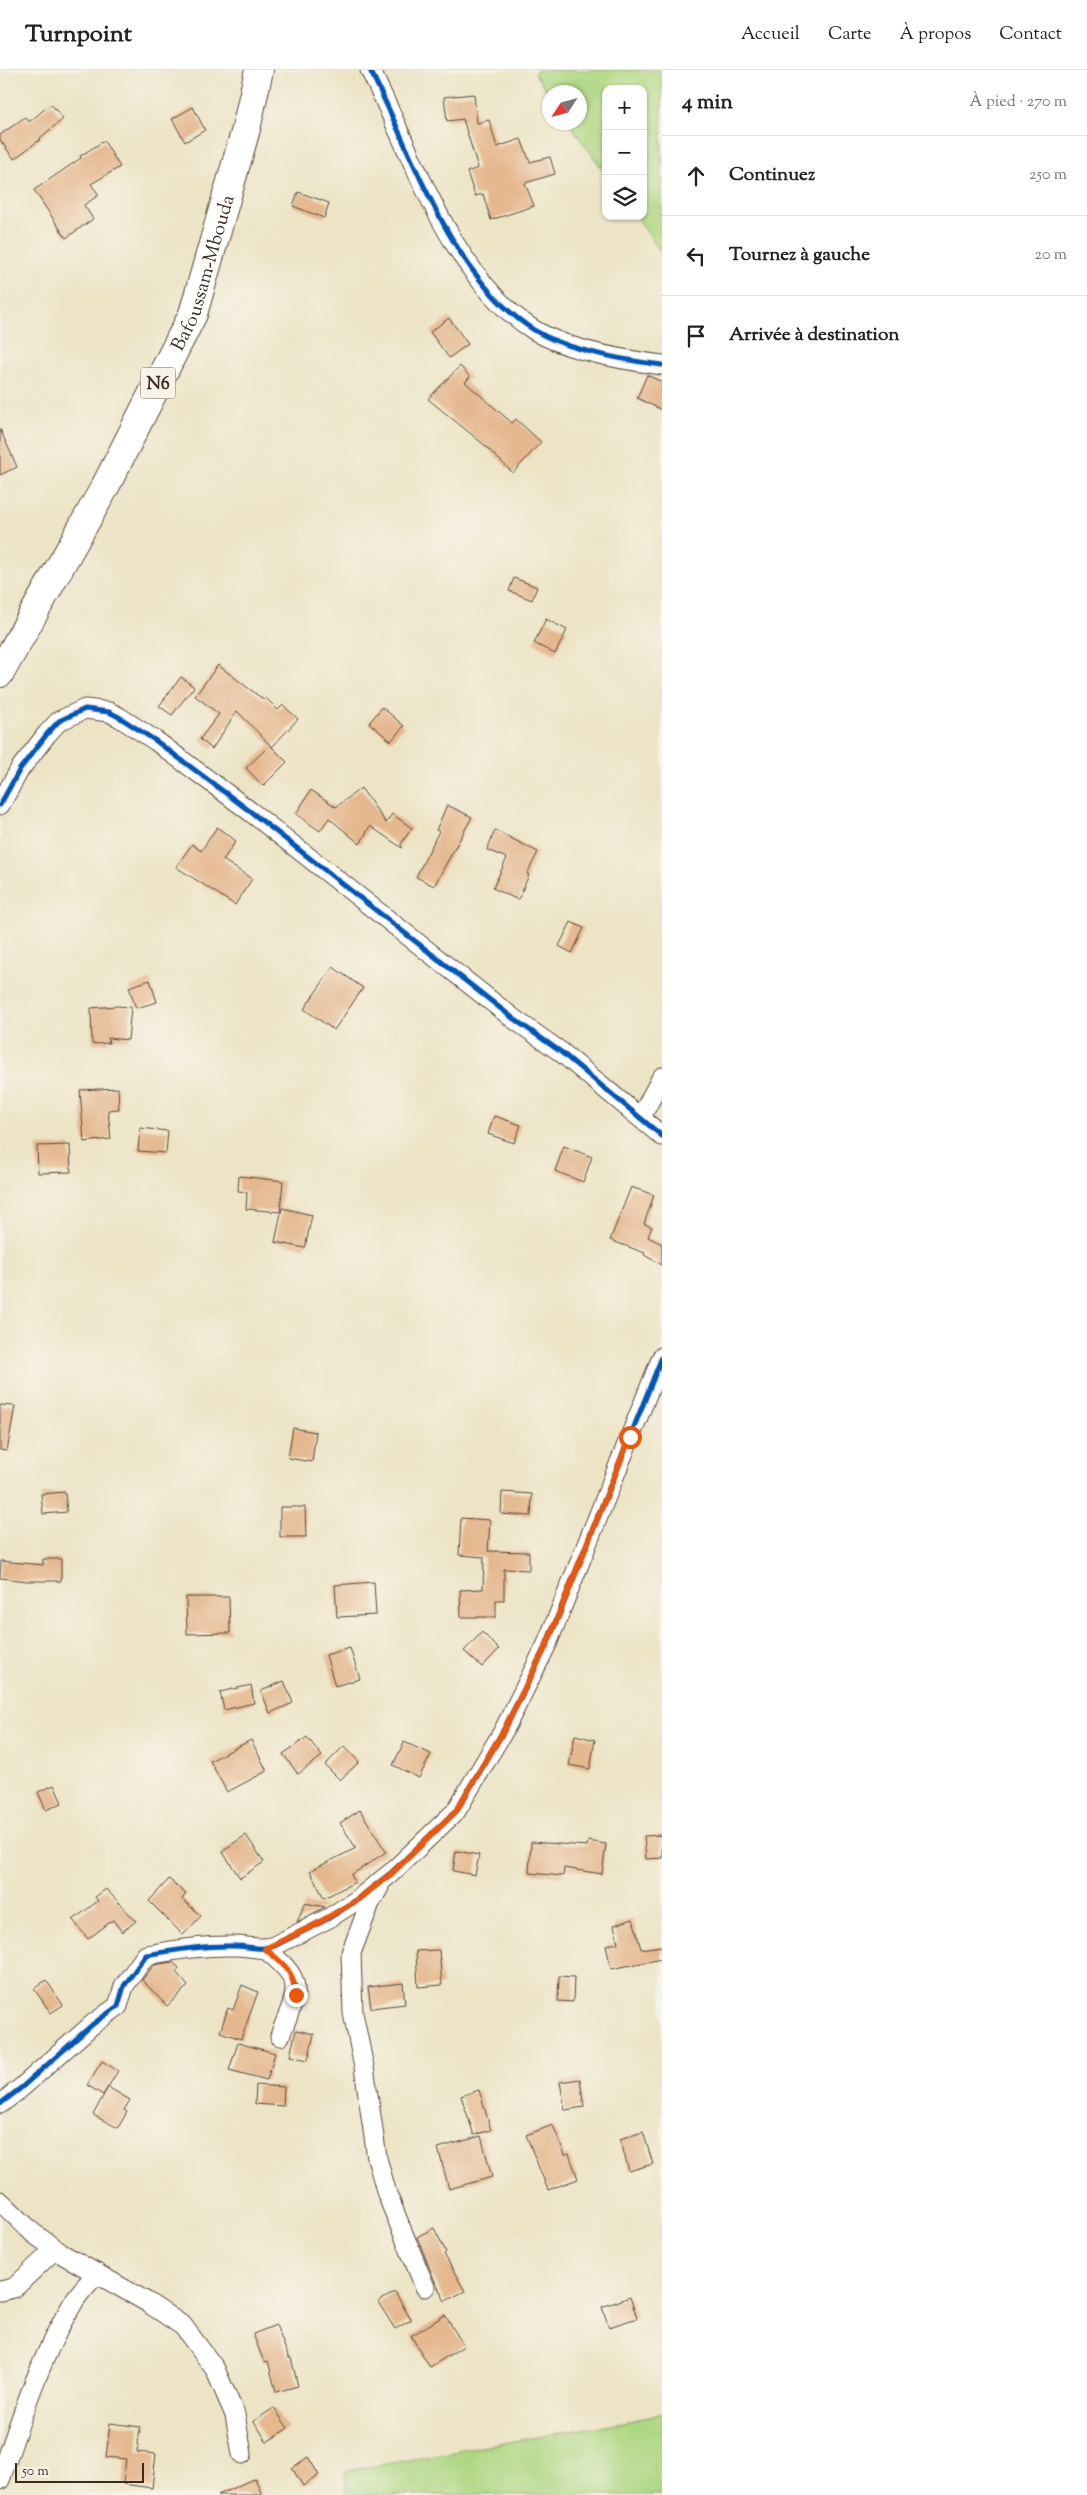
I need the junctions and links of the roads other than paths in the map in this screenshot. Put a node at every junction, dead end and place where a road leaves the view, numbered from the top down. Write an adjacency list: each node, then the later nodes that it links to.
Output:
1 (259, 70): 4 (highway, Bafoussam-Mbouda / N6)
2 (370, 70): 3 (street)
3 (662, 365)
4 (0, 673)
5 (0, 804): 7 (street)
6 (662, 1077): 7 (street)
7 (641, 1117): 8 (street)
8 (662, 1136)
9 (662, 1356): 10 (street)
10 (386, 1878): 11 (street); 17 (street)
11 (265, 1949): 12 (street); 13 (street)
12 (280, 2036)
13 (0, 2104)
14 (0, 2201): 15 (street)
15 (55, 2249): 16 (street); 18 (street)
16 (97, 2273): 19 (street); 20 (street)
17 (425, 2287)
18 (0, 2291)
19 (242, 2454)
20 (0, 2480)

